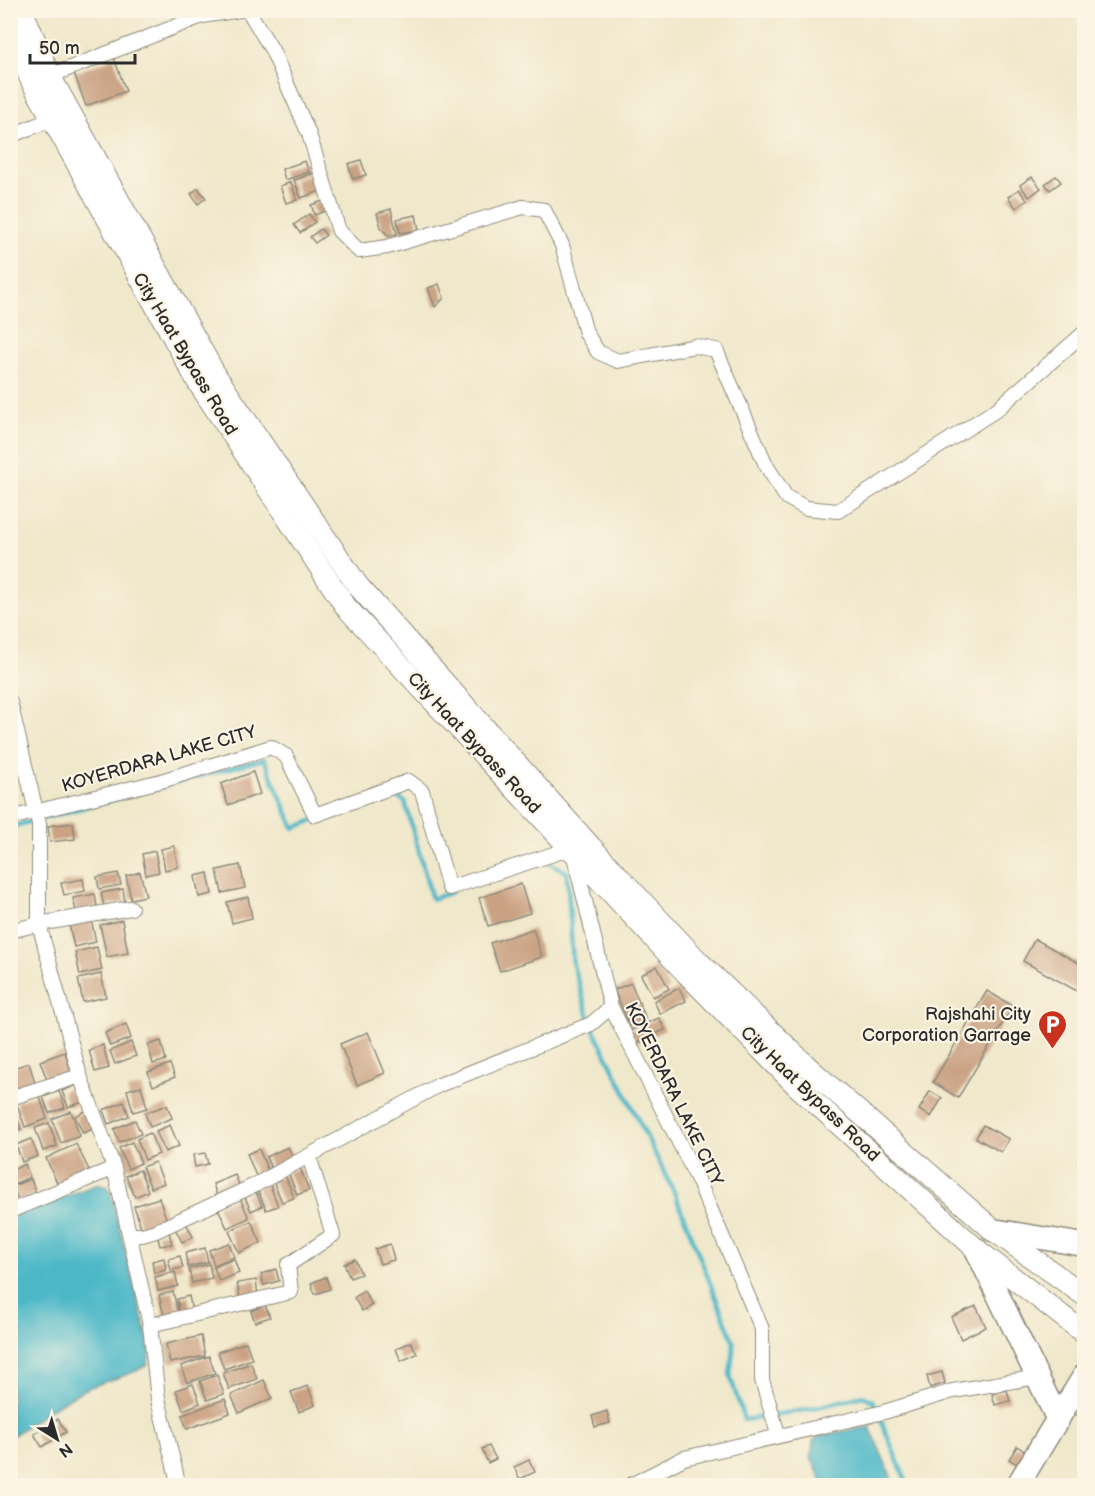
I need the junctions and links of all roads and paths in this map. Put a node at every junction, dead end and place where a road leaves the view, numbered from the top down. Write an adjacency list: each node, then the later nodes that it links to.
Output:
1 (22, 10): 6 (main road, City Haat Bypass Road)
2 (32, 10): 6 (street)
3 (240, 10): 6 (street)
4 (248, 10): 9 (street)
5 (10, 34): 7 (main road, City Haat Bypass Road)
6 (55, 74): 23 (main road, City Haat Bypass Road)
7 (52, 119): 8 (street); 13 (main road, City Haat Bypass Road)
8 (10, 136)
9 (1084, 333)
10 (10, 702): 11 (street)
11 (37, 816): 12 (street, KOYERDARA LAKE CITY); 13 (street, KOYERDARA LAKE CITY); 15 (street)
12 (10, 818)
13 (572, 848): 17 (street, KOYERDARA LAKE CITY); 26 (main road, City Haat Bypass Road)
14 (131, 908): 15 (street)
15 (39, 924): 16 (street); 18 (street)
16 (10, 931)
17 (611, 1007): 20 (street); 33 (street, KOYERDARA LAKE CITY)
18 (80, 1076): 19 (street); 21 (street)
19 (10, 1098)
20 (309, 1156): 24 (street); 28 (street)
21 (114, 1168): 22 (street); 24 (street)
22 (10, 1211)
23 (993, 1230): 25 (highway); 27 (main road, City Haat Bypass Road)
24 (130, 1235): 28 (street)
25 (1084, 1245)
26 (976, 1249): 29 (main road, City Haat Bypass Road); 31 (highway)
27 (1084, 1295)
28 (150, 1325): 34 (street)
29 (1084, 1334)
30 (1084, 1376): 32 (highway)
31 (1038, 1377): 32 (highway); 33 (street)
32 (1058, 1420): 36 (highway)
33 (778, 1434): 35 (street)
34 (179, 1485)
35 (629, 1485)
36 (1017, 1485)

